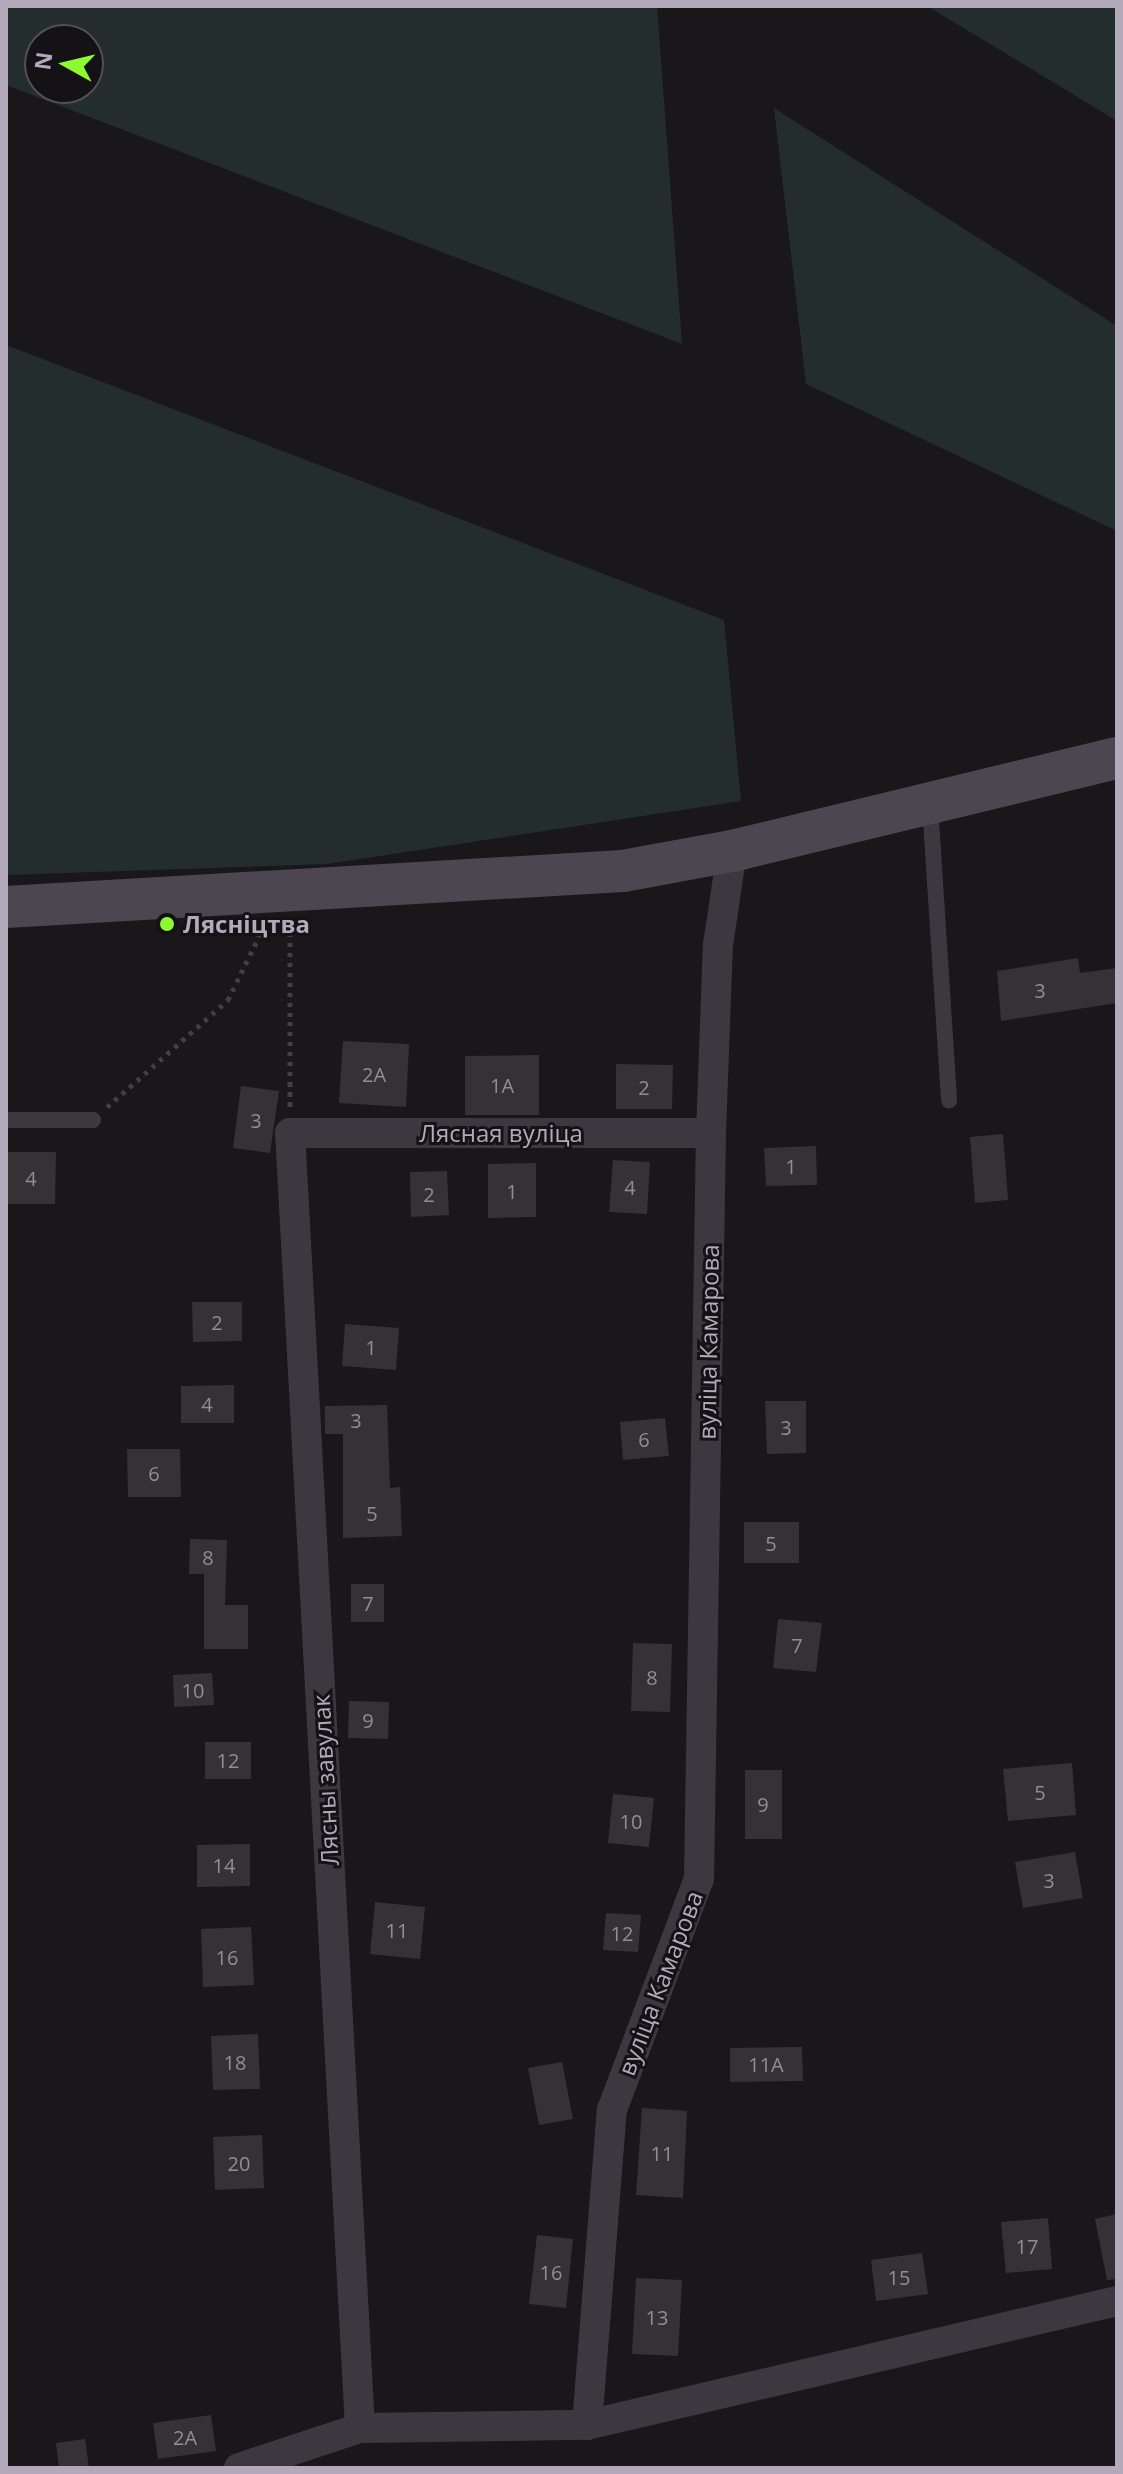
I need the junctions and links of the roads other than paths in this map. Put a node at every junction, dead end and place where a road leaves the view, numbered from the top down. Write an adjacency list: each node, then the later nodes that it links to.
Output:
1 (1117, 758): 2 (main road)
2 (930, 803): 3 (main road); 5 (lane)
3 (732, 851): 4 (main road); 9 (street, вуліца Камарова)
4 (6, 907)
5 (949, 1100)
6 (6, 1120): 7 (lane)
7 (93, 1120)
8 (290, 1133): 9 (street, Лясная вуліца); 12 (street, Лясны завулак)
9 (711, 1133): 11 (street, вуліца Камарова)
10 (1117, 2301): 11 (street)
11 (587, 2425): 12 (street)
12 (360, 2428): 13 (street)
13 (239, 2468)

